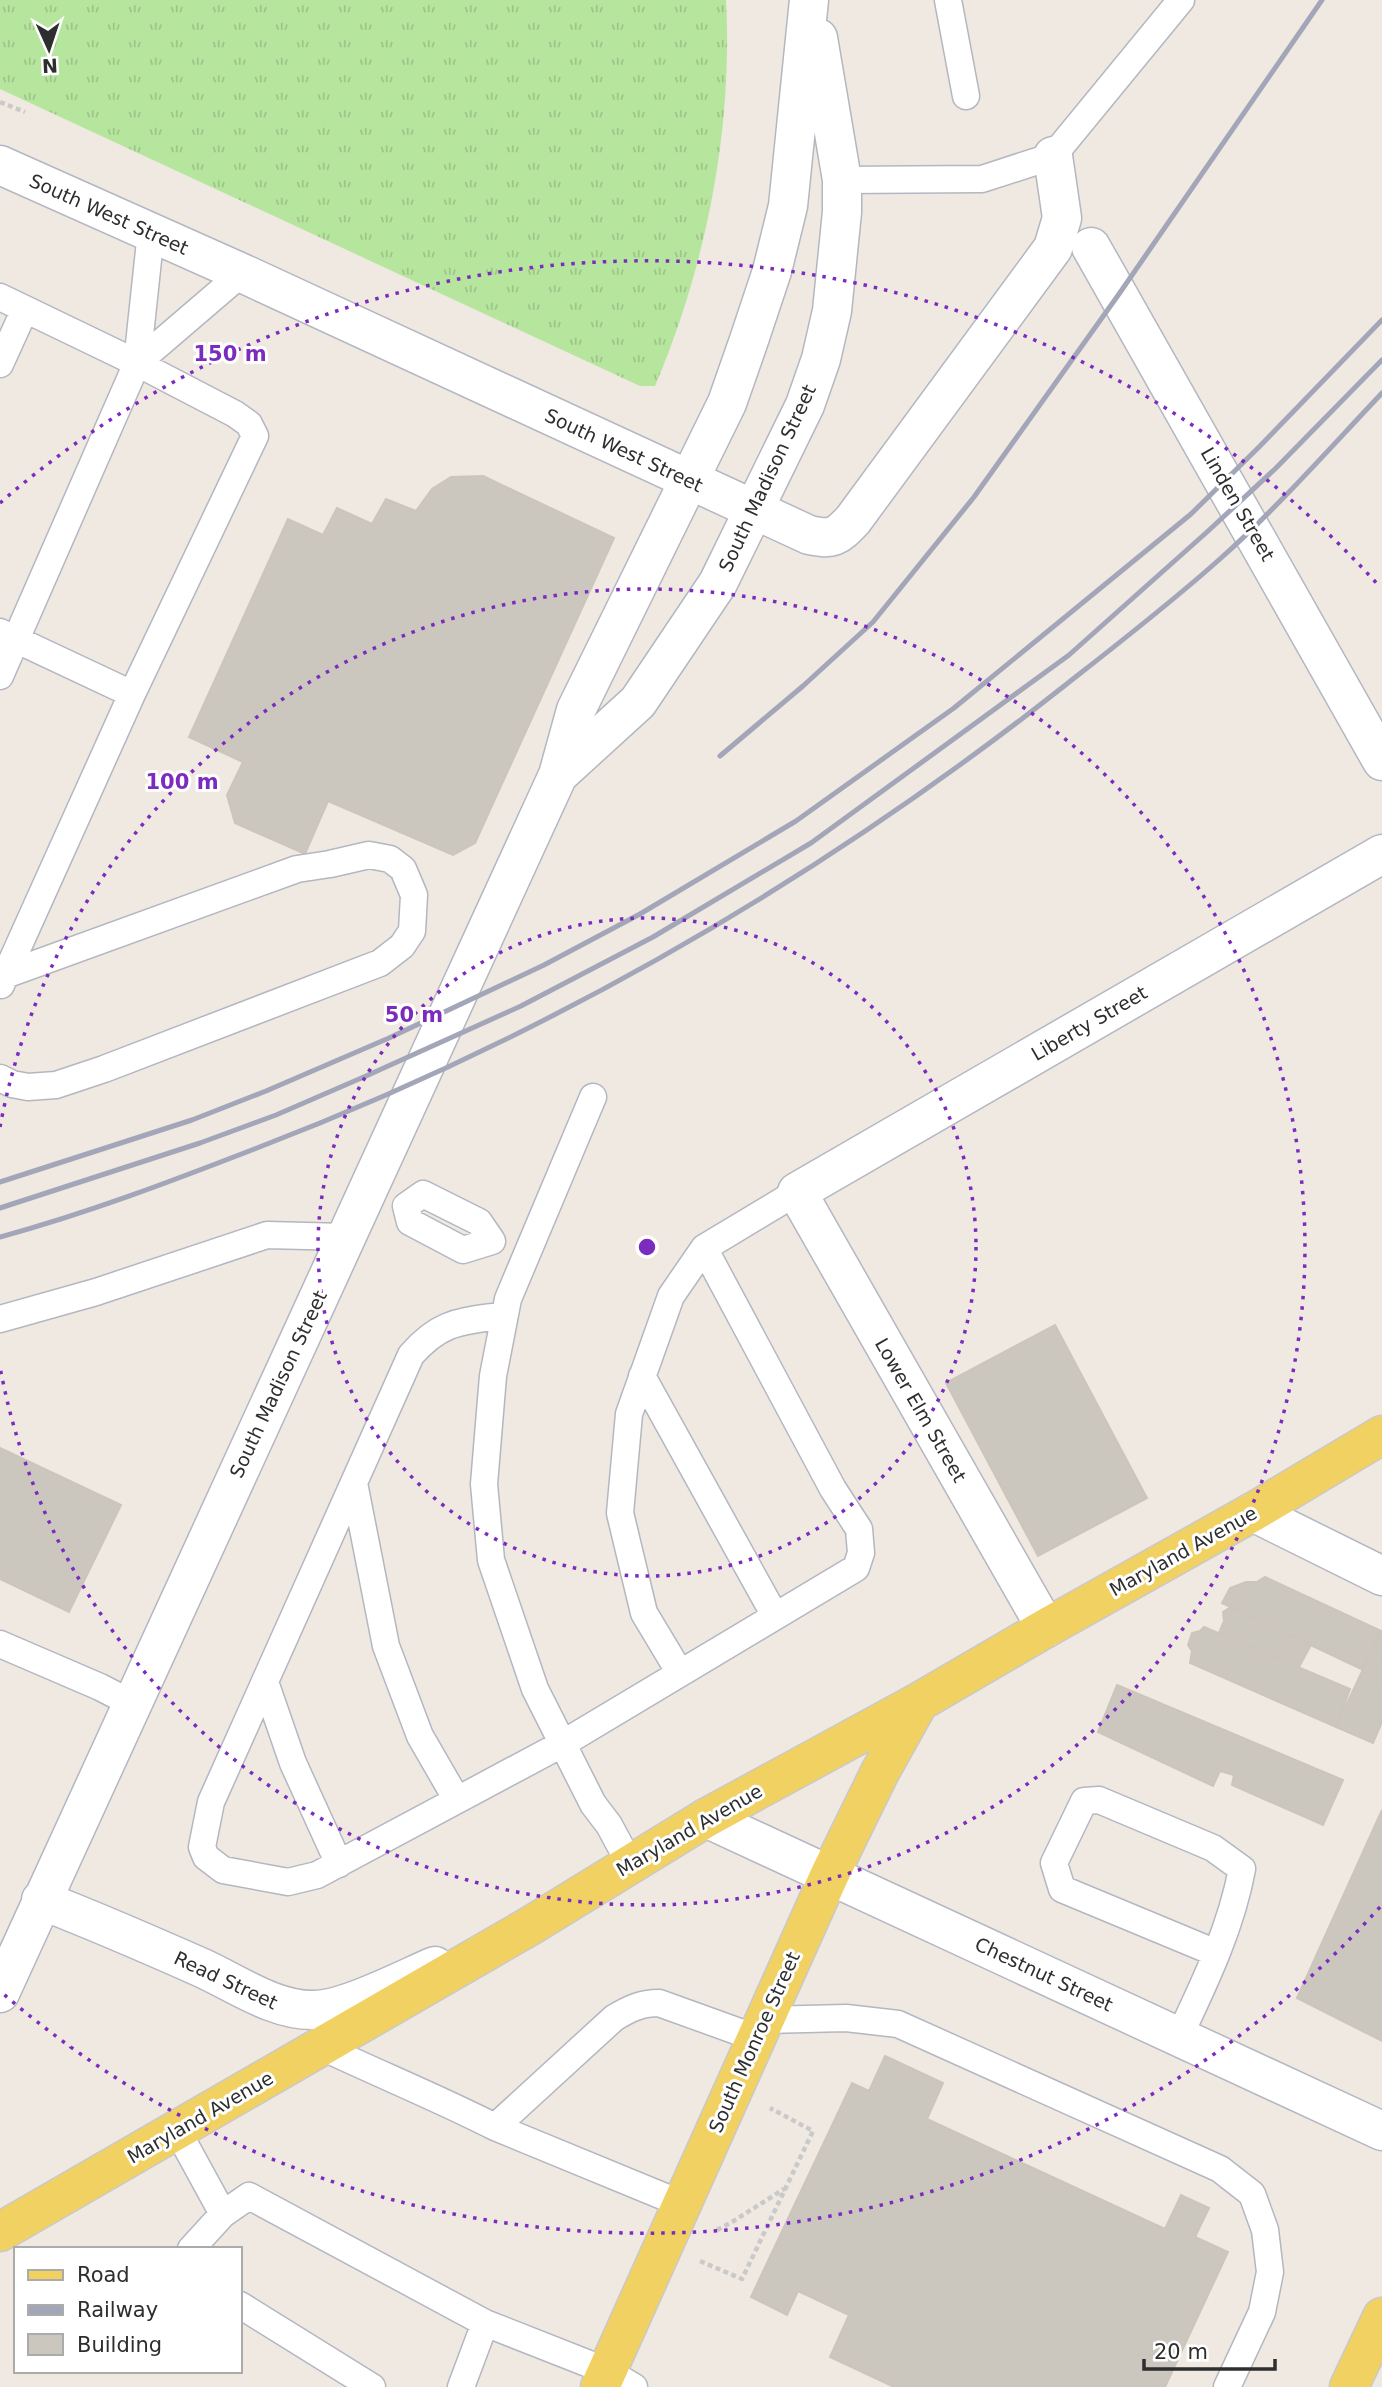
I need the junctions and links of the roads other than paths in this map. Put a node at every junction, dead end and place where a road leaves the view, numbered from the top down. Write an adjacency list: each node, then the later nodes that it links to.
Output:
1 (810, 0): 7 (street, South Madison Street); 15 (street, South Madison Street)
2 (948, 0): 4 (lane)
3 (1181, 0): 5 (lane)
4 (966, 96)
5 (1053, 156): 7 (lane); 16 (street, South West Street)
6 (0, 165): 8 (street, South West Street)
7 (842, 180): 16 (street, South Madison Street)
8 (152, 232): 10 (street, South West Street); 13 (lane)
9 (1091, 247): 20 (street, Linden Street)
10 (242, 273): 13 (lane); 15 (street, South West Street)
11 (0, 297): 12 (lane)
12 (24, 309): 13 (lane); 14 (lane)
13 (137, 363): 17 (lane); 19 (lane)
14 (0, 364)
15 (688, 479): 16 (street, South West Street); 21 (street, South Madison Street)
16 (753, 510): 21 (street, South Madison Street)
17 (8, 636): 18 (lane); 19 (lane)
18 (0, 676)
19 (132, 694): 23 (lane)
20 (1382, 761)
21 (558, 775): 26 (street, South Madison Street)
22 (1382, 854): 27 (street, Liberty Street)
23 (3, 981): 24 (lane)
24 (0, 1078)
25 (593, 1097): 30 (lane)
26 (367, 1190): 28 (street, South Madison Street); 30 (lane)
27 (797, 1192): 29 (lane); 39 (street, Lower Elm Street)
28 (345, 1237): 32 (lane); 44 (street, South Madison Street)
29 (704, 1248): 33 (lane); 38 (lane)
30 (527, 1254): 31 (lane)
31 (505, 1315): 35 (lane); 45 (lane)
32 (0, 1319)
33 (642, 1376): 38 (lane); 41 (lane)
34 (1382, 1435): 36 (main road, Maryland Avenue)
35 (354, 1483): 42 (lane); 46 (lane)
36 (1253, 1512): 37 (street); 39 (main road, Maryland Avenue)
37 (1382, 1576)
38 (775, 1616): 41 (lane)
39 (1046, 1628): 43 (main road, Maryland Avenue)
40 (7, 1647): 44 (lane)
41 (680, 1673): 45 (lane)
42 (265, 1682): 48 (lane); 48 (lane)
43 (919, 1702): 47 (main road, Maryland Avenue); 50 (main road, South Monroe Street)
44 (131, 1703): 51 (street, South Madison Street)
45 (562, 1744): 46 (lane); 49 (lane)
46 (457, 1800): 48 (lane)
47 (706, 1818): 49 (main road, Maryland Avenue); 50 (street, Chestnut Street)
48 (339, 1864)
49 (630, 1864): 52 (main road, Maryland Avenue)
50 (830, 1874): 55 (main road, South Monroe Street); 56 (street, Chestnut Street)
51 (41, 1900): 52 (street, Read Street); 54 (street, South Madison Street)
52 (530, 1926): 57 (main road, Maryland Avenue)
53 (1216, 1953): 53 (lane); 56 (lane)
54 (0, 1993)
55 (761, 2029): 58 (lane); 61 (main road, South Monroe Street); 71 (lane)
56 (1179, 2037): 60 (street, Chestnut Street)
57 (322, 2046): 58 (lane); 59 (main road, Maryland Avenue)
58 (495, 2127): 61 (lane)
59 (177, 2130): 62 (lane); 63 (main road, Maryland Avenue)
60 (1382, 2131)
61 (682, 2204): 68 (main road, South Monroe Street)
62 (223, 2214): 64 (lane); 67 (lane)
63 (0, 2232)
64 (193, 2247)
65 (242, 2306): 69 (lane)
66 (1382, 2317): 72 (main road)
67 (485, 2323): 68 (lane); 70 (lane)
68 (613, 2382)
69 (372, 2387)
70 (461, 2387)
71 (1227, 2387)
72 (1349, 2387)

